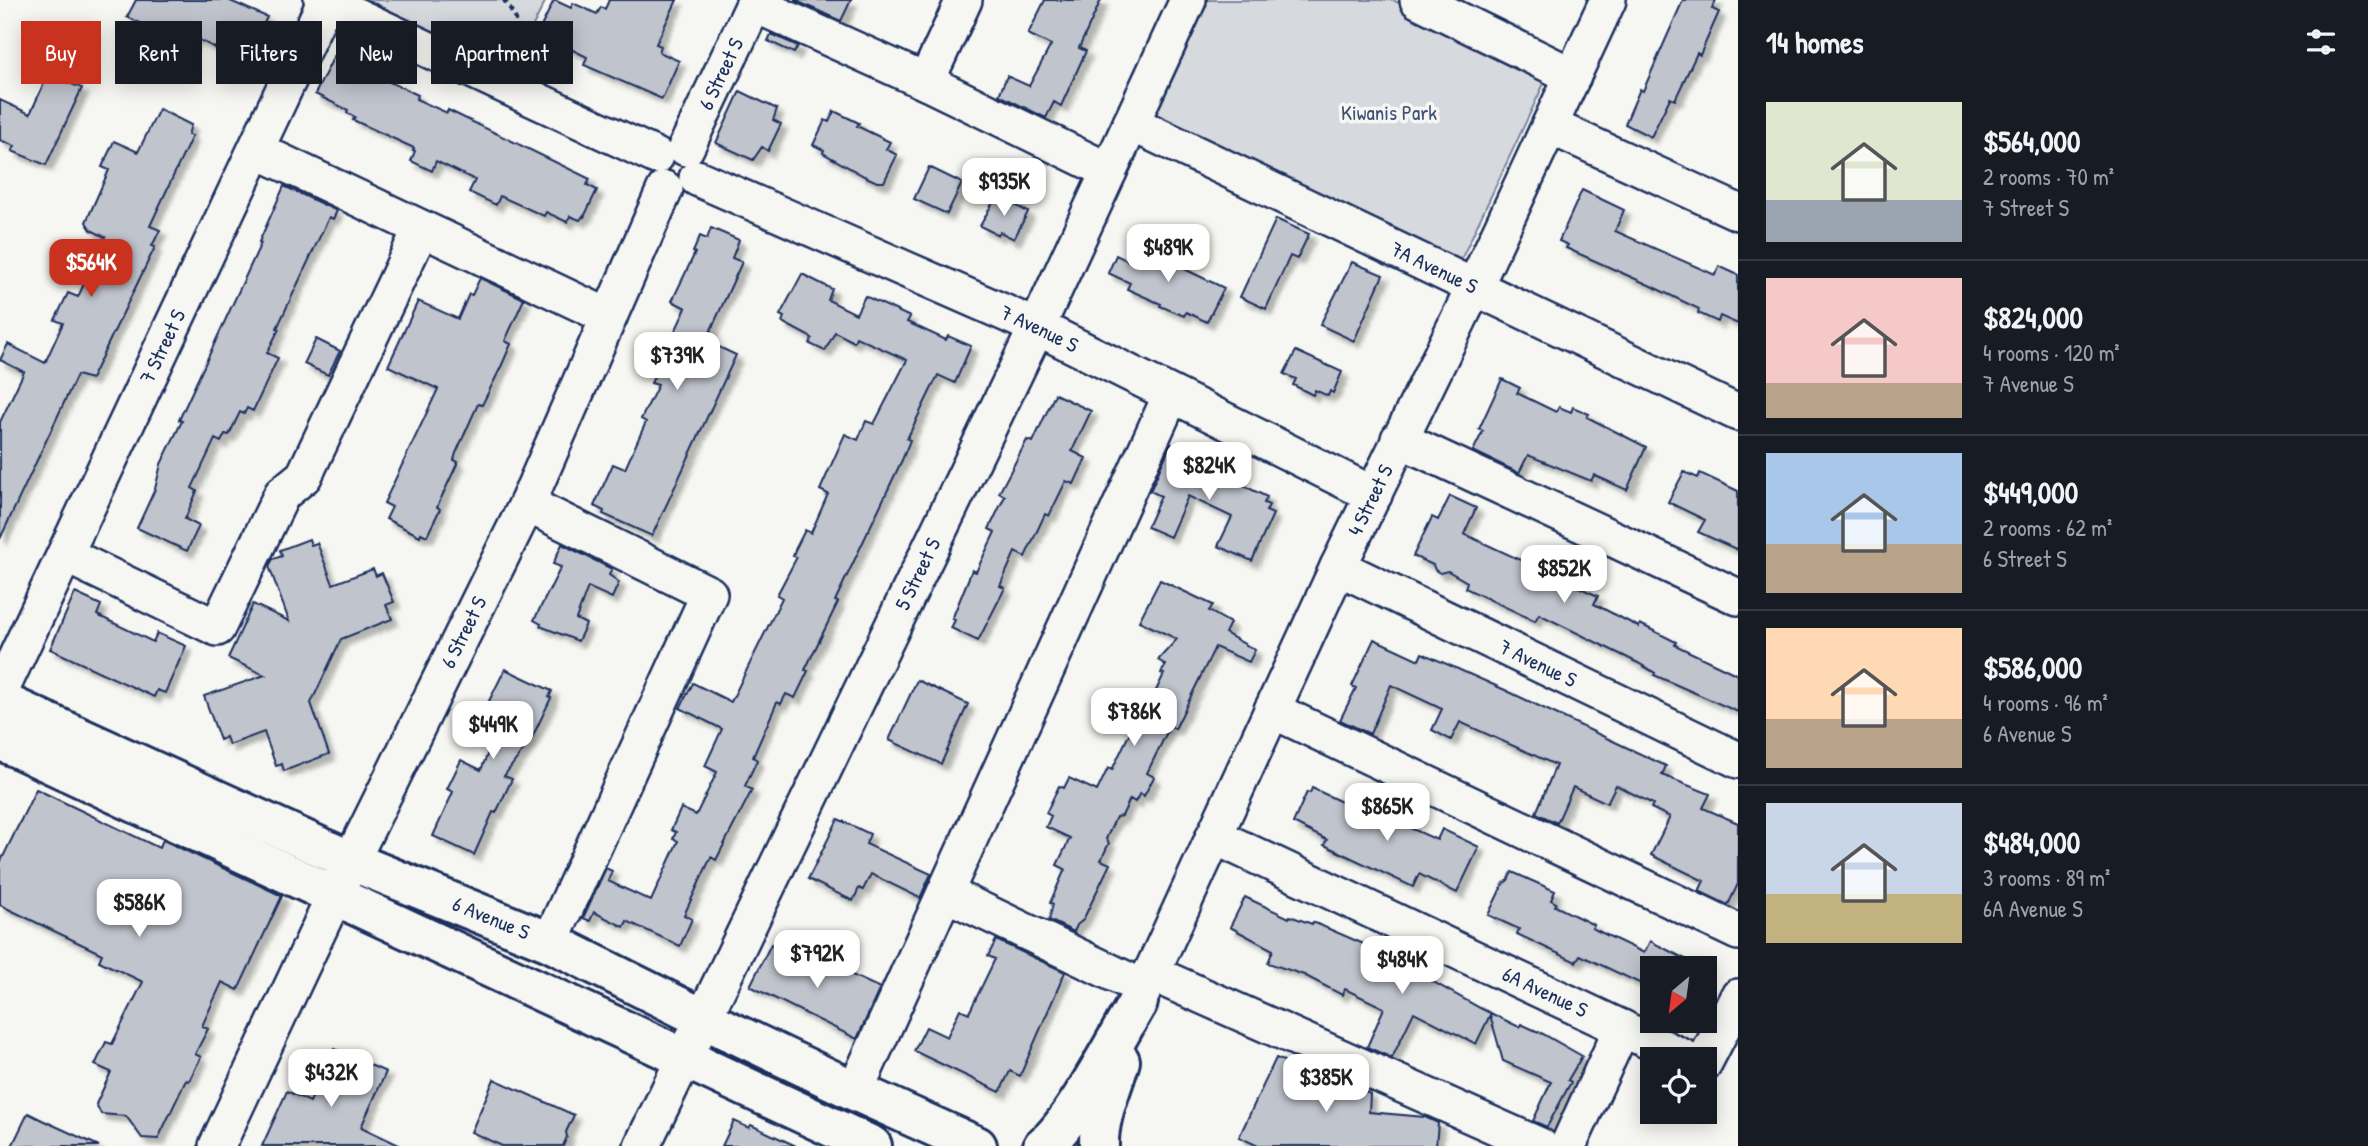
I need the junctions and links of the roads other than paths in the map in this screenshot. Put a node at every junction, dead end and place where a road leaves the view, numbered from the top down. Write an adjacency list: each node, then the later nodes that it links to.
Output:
1 (964, 0): 8 (street)
2 (1188, 0): 9 (street, 5 Street S)
3 (1418, 0): 7 (street)
4 (1608, 0): 7 (street, 4 Street S)
5 (324, 1): 11 (street, 7 Street S); 12 (street, 7 Avenue S)
6 (755, 2): 8 (street); 12 (street, 6 Street S)
7 (1573, 76): 10 (street, 4 Street S)
8 (926, 82): 13 (street)
9 (1131, 123): 13 (street, 5 Street S); 16 (street, 7A Avenue S)
10 (1550, 126): 14 (street); 16 (street, 4 Street S)
11 (256, 150): 15 (street); 24 (street, 7 Street S)
12 (680, 160): 17 (street, 6 Street S); 18 (street, 7 Avenue S)
13 (1110, 171): 18 (street, 5 Street S)
14 (1738, 212)
15 (421, 229): 17 (street); 24 (street)
16 (1474, 288): 20 (street, 7A Avenue S); 21 (street, 4 Street S)
17 (609, 317): 23 (street, 6 Street S)
18 (1037, 327): 19 (street, 7 Avenue S); 40 (street, 5 Street S)
19 (1171, 395): 22 (street, 7 Avenue S); 34 (street)
20 (1738, 413)
21 (1399, 439): 22 (street, 4 Street S); 26 (street)
22 (1374, 495): 25 (street, 4 Street S)
23 (527, 504): 33 (street, 6 Street S); 37 (street)
24 (66, 555): 27 (street, 7 Street S)
25 (1338, 567): 29 (street, 4 Street S); 31 (street, 7 Avenue S)
26 (1738, 597)
27 (0, 692)
28 (0, 701): 33 (main road, 6 Avenue S)
29 (1272, 710): 32 (street, 4 Street S); 36 (street)
30 (0, 740): 35 (main road, 6 Avenue S)
31 (1738, 760)
32 (1214, 836): 38 (street, 4 Street S); 41 (street, 6A Avenue S)
33 (351, 861): 35 (street, 6 Street S); 37 (main road, 6 Avenue S)
34 (945, 893): 38 (street); 45 (street)
35 (337, 895): 44 (main road, 6 Avenue S); 46 (street, 6 Street S)
36 (1738, 932)
37 (550, 942): 40 (main road, 6 Avenue S)
38 (1144, 988): 50 (main road); 51 (main road); 52 (street)
39 (1738, 997): 43 (street)
40 (704, 1018): 44 (street, 5 Street S); 45 (main road, 6 Avenue S)
41 (1622, 1028): 42 (street, 6A Avenue S); 53 (street)
42 (1662, 1047)
43 (1717, 1053)
44 (684, 1058): 47 (street, 5 Street S); 48 (main road, 6 Avenue S)
45 (855, 1091): 49 (main road, 6 Avenue S)
46 (217, 1146)
47 (642, 1146)
48 (872, 1146)
49 (977, 1146)
50 (1043, 1146)
51 (1099, 1146)
52 (1540, 1146)
53 (1568, 1146)

